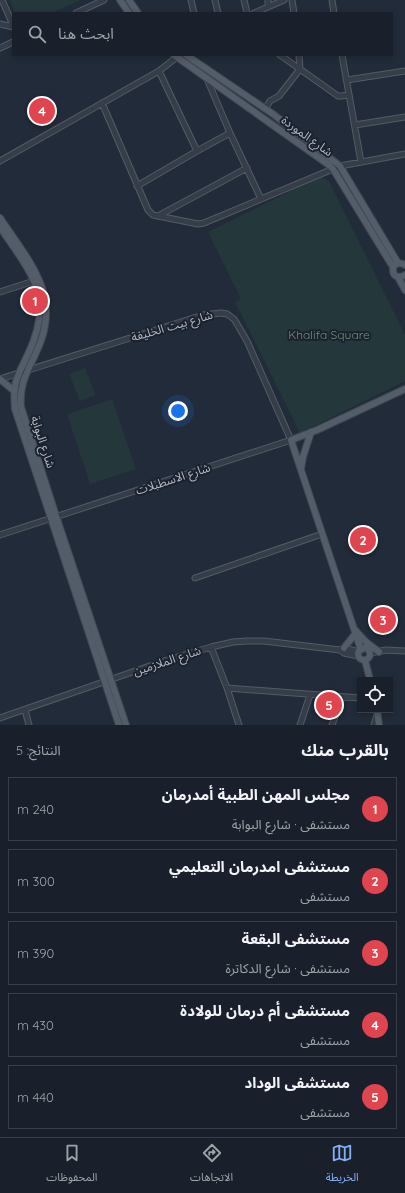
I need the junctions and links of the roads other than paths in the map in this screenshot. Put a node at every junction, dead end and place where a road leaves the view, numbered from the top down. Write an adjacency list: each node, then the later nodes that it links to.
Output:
1 (2, 0): 23 (street)
2 (104, 0): 13 (street)
3 (120, 0): 14 (main road)
4 (129, 0): 15 (main road)
5 (191, 0): 16 (street)
6 (215, 0): 17 (street)
7 (244, 0): 18 (street)
8 (268, 0): 12 (street)
9 (284, 0): 12 (street)
10 (292, 0): 20 (street)
11 (332, 0): 21 (street)
12 (268, 6): 19 (street)
13 (78, 12)
14 (128, 12)
15 (137, 12)
16 (194, 12)
17 (218, 12)
18 (247, 12)
19 (256, 12)
20 (294, 12)
21 (334, 12)
22 (0, 24): 24 (street)
23 (12, 24)
24 (12, 26)
25 (12, 42): 26 (street)
26 (0, 48)
27 (176, 56): 34 (street); 35 (main road, شارع الموردة)
28 (187, 56): 39 (main road, شارع الموردة)
29 (281, 56): 32 (street)
30 (299, 56): 32 (street)
31 (342, 56): 36 (street)
32 (300, 69): 37 (street); 39 (street)
33 (405, 70): 36 (street)
34 (159, 71): 38 (street); 45 (street)
35 (208, 79): 42 (main road, شارع الموردة); 44 (street)
36 (347, 80): 37 (street)
37 (349, 95): 43 (street)
38 (102, 103): 47 (street); 52 (street)
39 (265, 109): 40 (main road, شارع الموردة)
40 (273, 114): 42 (main road); 49 (main road, شارع الموردة)
41 (405, 117): 43 (street)
42 (269, 122): 51 (main road, شارع الموردة)
43 (354, 125): 48 (street)
44 (230, 133): 45 (street); 50 (street)
45 (197, 151): 52 (street)
46 (405, 154): 48 (street)
47 (0, 161)
48 (361, 162): 49 (street)
49 (340, 166): 51 (street); 58 (main road, شارع الموردة)
50 (247, 168): 53 (street); 54 (street)
51 (333, 169): 53 (street); 58 (main road, شارع الموردة)
52 (137, 186): 54 (street)
53 (261, 198): 54 (street)
54 (158, 216)
55 (0, 218): 64 (main road, شارع البوابة)
56 (0, 227): 61 (main road, شارع البوابة)
57 (405, 264): 58 (main road)
58 (396, 265): 60 (main road)
59 (405, 275): 60 (main road)
60 (398, 277): 62 (main road)
61 (34, 281): 63 (street); 65 (main road, شارع البوابة)
62 (405, 290)
63 (0, 292)
64 (27, 370): 65 (street); 70 (street, شارع بيت الخليفة); 72 (main road, شارع البوابة)
65 (19, 372): 66 (street); 68 (main road, شارع البوابة)
66 (0, 379): 68 (main road)
67 (405, 388): 69 (main road)
68 (14, 391): 72 (main road, شارع البوابة)
69 (312, 432): 70 (main road); 71 (main road)
70 (291, 440): 71 (main road); 72 (street, شارع الاسطبلات)
71 (301, 470): 73 (main road)
72 (53, 517): 74 (street, شارع الاسطبلات); 86 (main road, شارع البوابة)
73 (322, 534): 75 (street); 76 (main road)
74 (0, 535)
75 (195, 578)
76 (352, 627): 77 (main road); 82 (main road)
77 (355, 634): 79 (main road); 81 (main road)
78 (211, 647): 79 (street, شارع الملازمين); 86 (street, شارع الملازمين); 87 (street)
79 (342, 649): 81 (street, شارع الملازمين)
80 (405, 651): 82 (street)
81 (359, 652): 83 (main road); 84 (main road)
82 (379, 652): 83 (street)
83 (370, 653): 84 (main road)
84 (365, 660): 85 (main road)
85 (369, 677)
86 (108, 681): 91 (street, شارع الملازمين); 96 (main road); 97 (main road)
87 (227, 688): 88 (street); 98 (street)
88 (310, 695): 89 (street); 99 (street)
89 (342, 697): 90 (street); 100 (street)
90 (357, 698)
91 (25, 710): 94 (street, شارع الملازمين); 95 (street)
92 (377, 713): 101 (street)
93 (377, 713): 102 (main road)
94 (0, 718)
95 (30, 725)
96 (119, 725)
97 (126, 725)
98 (239, 725)
99 (300, 725)
100 (332, 725)
101 (374, 725)
102 (379, 725)

